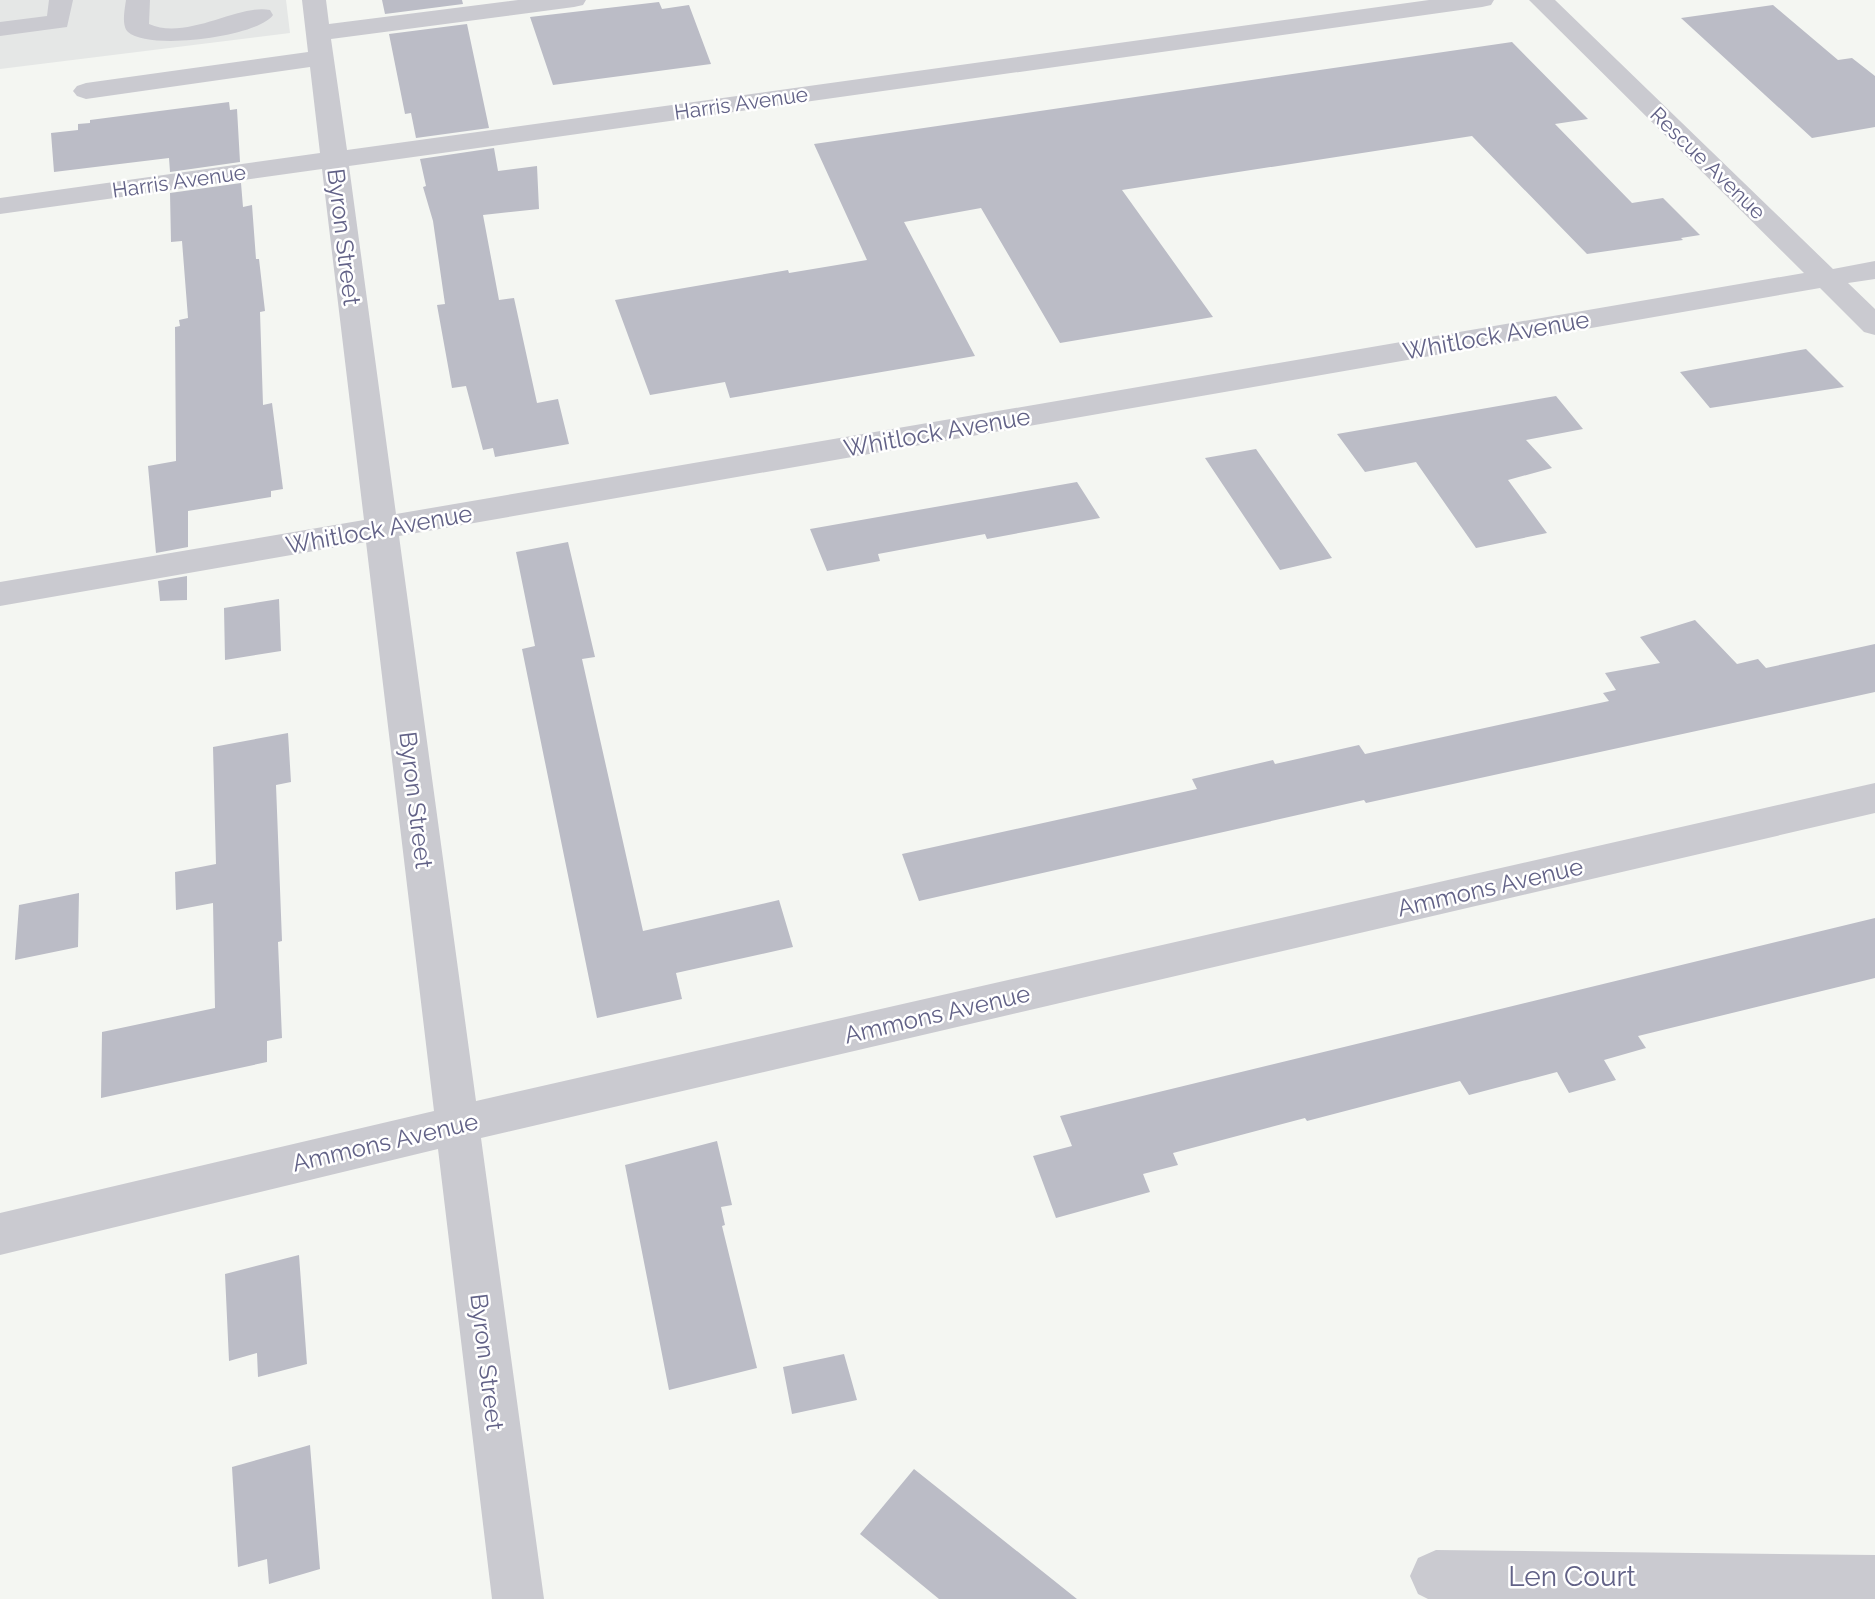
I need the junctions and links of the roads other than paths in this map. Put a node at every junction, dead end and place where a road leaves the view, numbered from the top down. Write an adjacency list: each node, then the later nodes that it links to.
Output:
1 (61, 0): 7 (street)
2 (138, 0): 6 (street)
3 (574, 0): 6 (street)
4 (1482, 0): 9 (street, Harris Avenue)
5 (1541, 0): 12 (street, Rescue Avenue)
6 (296, 17): 8 (street); 9 (street, Byron Street)
7 (0, 29)
8 (86, 90)
9 (334, 159): 10 (street, Harris Avenue); 14 (street, Byron Street)
10 (0, 206)
11 (1875, 270): 12 (street, Whitlock Avenue)
12 (1826, 278): 13 (street, Rescue Avenue); 14 (street, Whitlock Avenue)
13 (1875, 326)
14 (382, 528): 15 (street, Whitlock Avenue); 17 (street, Byron Street)
15 (0, 594)
16 (1875, 798): 17 (street, Ammons Avenue)
17 (456, 1125): 18 (street, Ammons Avenue); 21 (street, Byron Street)
18 (0, 1234)
19 (1436, 1576): 20 (street, Len Court)
20 (1875, 1581)
21 (518, 1599)

